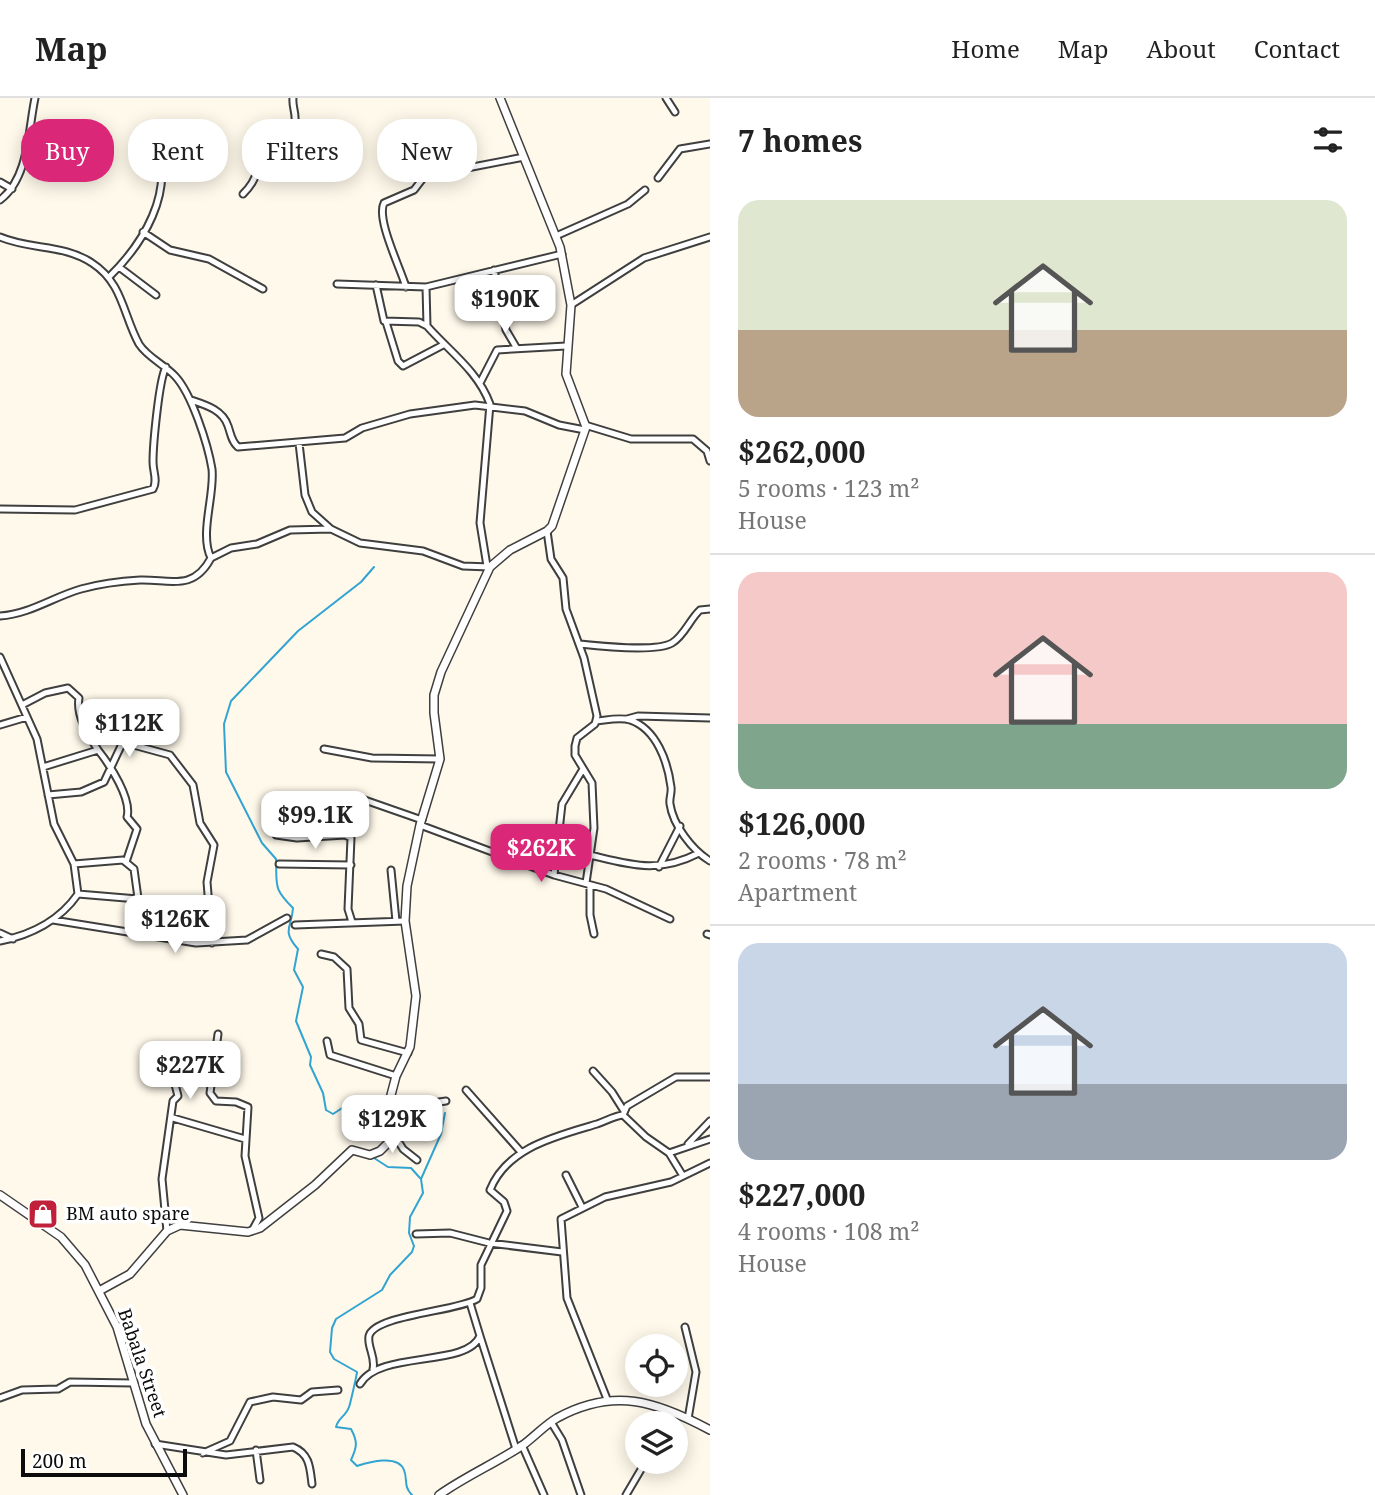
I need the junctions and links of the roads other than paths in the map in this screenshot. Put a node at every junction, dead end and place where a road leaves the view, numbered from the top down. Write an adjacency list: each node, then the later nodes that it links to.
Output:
1 (35, 98): 11 (street)
2 (293, 98): 13 (street)
3 (500, 98): 7 (street)
4 (666, 98): 5 (street)
5 (675, 112)
6 (710, 144): 8 (street)
7 (526, 157): 16 (street); 25 (street)
8 (658, 177)
9 (0, 182): 11 (street)
10 (163, 182): 15 (street)
11 (12, 189): 14 (street)
12 (645, 190): 16 (street)
13 (243, 194)
14 (0, 200)
15 (143, 232): 20 (street); 27 (street)
16 (556, 236): 19 (street)
17 (0, 237): 22 (street)
18 (710, 237): 29 (street)
19 (562, 254): 21 (street); 29 (street)
20 (119, 267): 22 (street); 28 (street)
21 (494, 270): 26 (street); 34 (street)
22 (109, 277): 35 (street)
23 (337, 284): 24 (street)
24 (376, 285): 25 (street); 30 (street)
25 (406, 287): 26 (street)
26 (426, 287): 31 (street)
27 (263, 289)
28 (156, 295)
29 (571, 306): 33 (street)
30 (386, 322): 31 (street); 32 (street)
31 (427, 326): 32 (street)
32 (443, 345): 36 (street)
33 (566, 346): 34 (street); 39 (street)
34 (516, 347): 36 (street)
35 (166, 367): 37 (street); 42 (street)
36 (480, 383): 38 (street)
37 (191, 400): 40 (street); 45 (street)
38 (490, 404): 39 (street); 40 (street); 46 (street)
39 (585, 428): 41 (street); 44 (street)
40 (299, 443): 43 (street)
41 (710, 461)
42 (0, 509)
43 (331, 530): 45 (street); 46 (street)
44 (547, 531): 46 (street); 49 (street)
45 (211, 558): 48 (street)
46 (489, 566): 61 (street)
47 (710, 609): 49 (street)
48 (0, 615)
49 (580, 644): 57 (street)
50 (0, 657): 51 (street)
51 (7, 674): 52 (street); 53 (street)
52 (0, 677)
53 (22, 705): 54 (street); 60 (street)
54 (27, 717): 58 (street); 63 (street)
55 (710, 718): 56 (street)
56 (627, 719): 57 (street); 69 (street)
57 (597, 721): 64 (street)
58 (0, 725)
59 (324, 749): 61 (street)
60 (98, 751): 62 (street); 63 (street)
61 (440, 759): 68 (street)
62 (110, 766): 65 (street); 75 (street); 85 (street)
63 (43, 767): 65 (street)
64 (583, 769): 73 (street); 81 (street)
65 (48, 795): 76 (street)
66 (340, 799): 67 (street); 68 (street); 71 (street)
67 (274, 803)
68 (421, 823): 81 (street); 89 (street)
69 (680, 826): 72 (street); 79 (street)
70 (276, 835): 71 (street)
71 (338, 835): 78 (street)
72 (699, 853): 74 (street); 79 (street)
73 (590, 855): 79 (street); 82 (street)
74 (710, 861)
75 (127, 862): 76 (street); 84 (street)
76 (74, 864): 83 (street)
77 (279, 864): 78 (street)
78 (351, 865): 90 (street)
79 (659, 867)
80 (391, 870): 91 (street)
81 (554, 875): 82 (street)
82 (588, 884): 87 (street); 94 (street)
83 (78, 894): 84 (street); 88 (street)
84 (138, 898): 85 (street)
85 (209, 905): 97 (street)
86 (287, 918): 97 (street)
87 (670, 919)
88 (53, 920): 95 (street); 97 (street)
89 (405, 921): 91 (street); 102 (street)
90 (352, 922): 91 (street); 92 (street)
91 (396, 922)
92 (295, 925)
93 (0, 933): 95 (street)
94 (594, 934)
95 (13, 939): 96 (street)
96 (0, 941)
97 (212, 943)
98 (321, 954): 102 (street)
99 (218, 1034): 113 (street)
100 (327, 1041): 104 (street)
101 (165, 1046): 110 (street)
102 (408, 1054): 104 (street)
103 (593, 1072): 109 (street)
104 (396, 1076): 108 (street)
105 (710, 1077): 109 (street)
106 (466, 1090): 116 (street)
107 (446, 1101): 108 (street)
108 (390, 1109): 112 (street)
109 (624, 1113): 116 (street); 117 (street)
110 (173, 1118): 113 (street); 124 (street)
111 (710, 1122): 115 (street)
112 (392, 1131): 118 (street); 125 (street)
113 (245, 1139): 125 (street)
114 (710, 1139): 115 (street)
115 (687, 1145): 117 (street)
116 (521, 1152): 127 (street)
117 (669, 1153): 121 (street)
118 (417, 1160)
119 (710, 1163): 121 (street)
120 (566, 1175): 123 (street)
121 (683, 1175): 123 (street)
122 (0, 1195): 129 (street, Babala Street)
123 (582, 1206): 128 (street)
124 (167, 1231): 125 (street); 129 (street)
125 (252, 1231)
126 (416, 1234): 127 (street)
127 (489, 1243): 128 (street); 130 (street)
128 (562, 1252): 138 (street)
129 (99, 1291): 134 (street, Babala Street)
130 (470, 1303): 132 (street); 133 (street)
131 (685, 1327): 140 (street)
132 (480, 1336): 133 (street); 144 (street)
133 (373, 1369): 135 (street)
134 (133, 1383): 137 (street); 143 (street, Babala Street)
135 (360, 1384)
136 (338, 1390): 146 (street)
137 (0, 1398)
138 (607, 1399): 139 (street); 141 (street)
139 (666, 1410)
140 (688, 1419): 142 (street)
141 (551, 1422): 144 (street); 153 (street)
142 (710, 1430)
143 (155, 1444): 146 (street); 150 (street, Babala Street)
144 (519, 1447): 151 (street); 152 (street)
145 (256, 1450): 146 (street); 148 (street); 149 (street)
146 (203, 1453)
147 (638, 1474): 154 (street)
148 (260, 1480)
149 (312, 1484)
150 (183, 1495)
151 (439, 1495)
152 (544, 1495)
153 (581, 1495)
154 (626, 1495)

